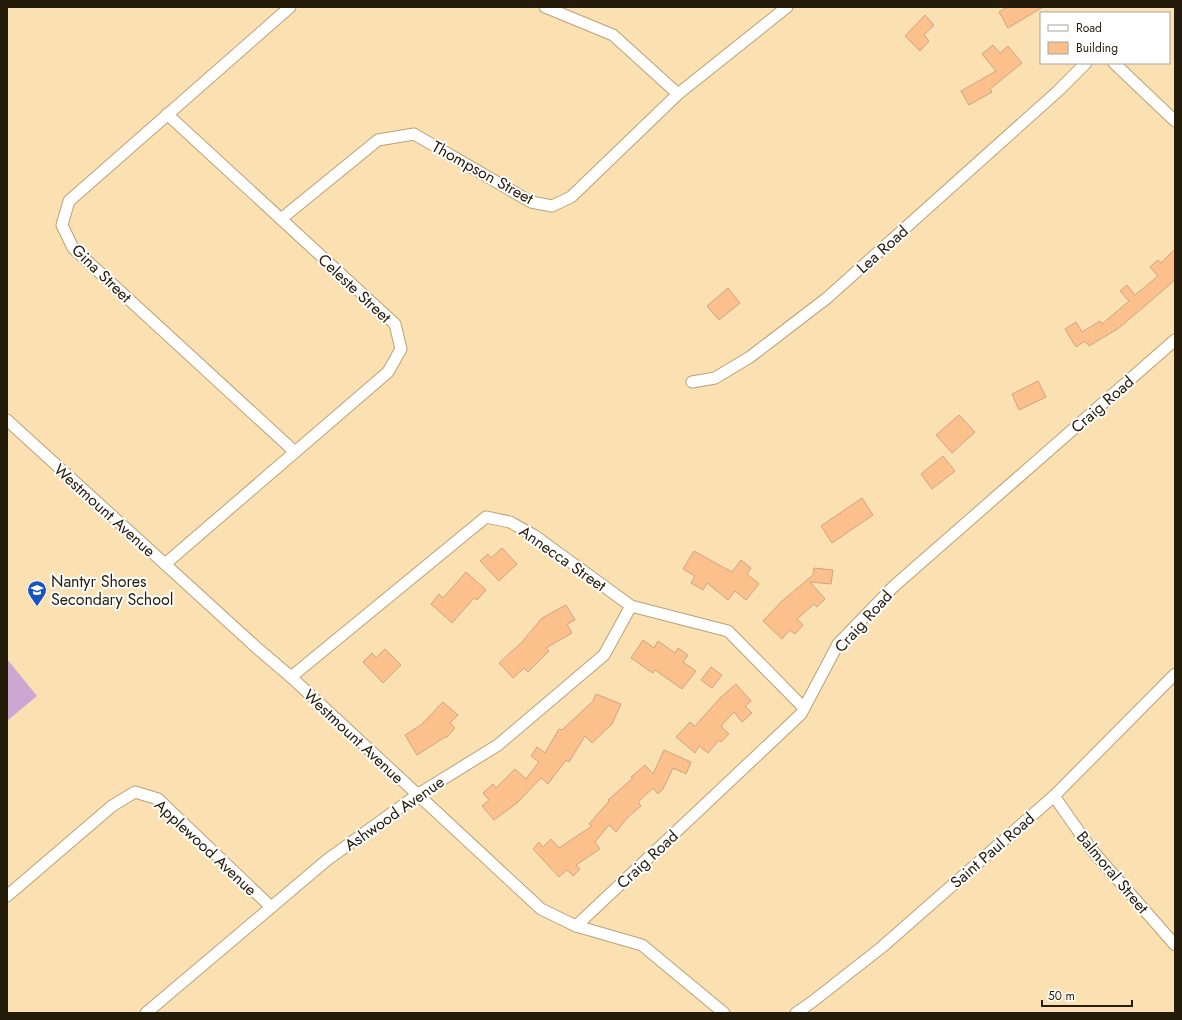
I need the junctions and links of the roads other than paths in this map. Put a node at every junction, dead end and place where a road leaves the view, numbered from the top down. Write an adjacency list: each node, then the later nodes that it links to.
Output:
1 (290, 7): 7 (street, Gina Street)
2 (545, 7): 6 (street)
3 (787, 7): 6 (street, Thompson Street)
4 (1085, 64): 11 (street, Lea Road)
5 (1115, 64): 8 (street)
6 (678, 94): 9 (street, Thompson Street)
7 (167, 114): 9 (street, Celeste Street); 13 (street, Gina Street)
8 (1175, 121)
9 (281, 219): 13 (street, Celeste Street)
10 (1175, 340): 18 (street, Craig Road)
11 (692, 382)
12 (7, 420): 14 (street, Westmount Avenue)
13 (295, 452): 14 (street, Celeste Street)
14 (165, 564): 17 (street, Westmount Avenue)
15 (631, 606): 17 (street, Annecca Street); 18 (street, Annecca Street); 19 (street, Ashwood Avenue)
16 (1175, 674): 20 (street, Saint Paul Road)
17 (291, 677): 19 (street, Westmount Avenue)
18 (804, 708): 23 (street, Craig Road)
19 (417, 795): 22 (street, Ashwood Avenue); 23 (street, Westmount Avenue)
20 (1054, 796): 24 (street, Balmoral Street); 27 (street, Saint Paul Road)
21 (7, 896): 22 (street, Applewood Avenue)
22 (271, 907): 25 (street, Ashwood Avenue)
23 (576, 926): 26 (street, Westmount Avenue)
24 (1175, 945)
25 (146, 1013)
26 (724, 1013)
27 (796, 1013)

